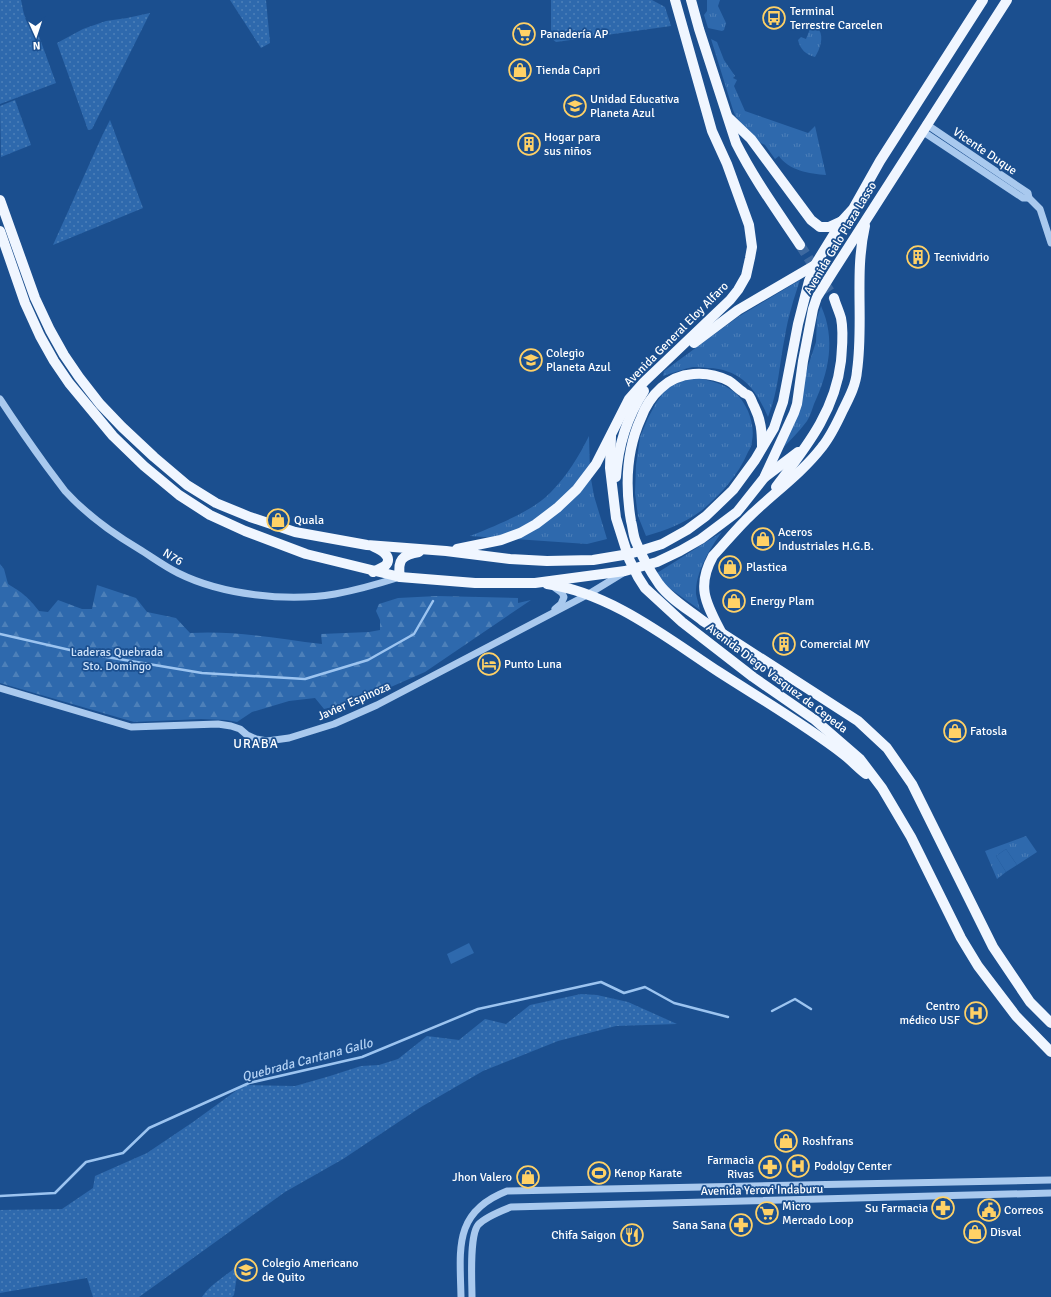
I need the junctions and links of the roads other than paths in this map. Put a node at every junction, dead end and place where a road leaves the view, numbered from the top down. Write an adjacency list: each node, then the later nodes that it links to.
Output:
1 (675, 0): 16 (main road, Avenida General Eloy Alfaro)
2 (691, 0): 5 (main road)
3 (983, 0): 9 (main road, Avenida Galo Plaza Lasso)
4 (1007, 0): 6 (main road, Avenida Galo Plaza Lasso)
5 (727, 116): 9 (main road); 12 (main road)
6 (924, 128): 8 (main road, Avenida Galo Plaza Lasso); 11 (street, Vicente Duque)
7 (0, 200): 22 (main road)
8 (867, 218): 19 (main road, Avenida Galo Plaza Lasso); 21 (main road)
9 (842, 221): 13 (main road, Avenida Galo Plaza Lasso)
10 (0, 231): 26 (main road, Avenida Galo Plaza Lasso)
11 (1051, 243)
12 (800, 245)
13 (815, 265): 18 (main road, Avenida Galo Plaza Lasso); 20 (main road)
14 (834, 298): 17 (main road)
15 (0, 400): 27 (street, N76)
16 (611, 436): 20 (main road); 24 (main road, Avenida General Eloy Alfaro)
17 (808, 445): 19 (main road); 21 (main road)
18 (762, 446): 24 (main road, Avenida Galo Plaza Lasso); 32 (main road, Avenida Diego Vasquez de Cepeda)
19 (764, 478): 25 (main road, Avenida Galo Plaza Lasso)
20 (614, 504): 34 (main road, Avenida Diego Vasquez de Cepeda)
21 (763, 505): 32 (main road)
22 (367, 545): 23 (main road, Avenida Galo Plaza Lasso); 26 (main road)
23 (429, 550): 24 (main road, Avenida Galo Plaza Lasso); 27 (main road)
24 (446, 552)
25 (625, 571): 28 (main road, Avenida Galo Plaza Lasso); 30 (street, Javier Espinoza)
26 (373, 572): 27 (main road, Avenida Galo Plaza Lasso)
27 (400, 578): 28 (main road, Avenida Galo Plaza Lasso)
28 (535, 583): 29 (main road)
29 (551, 585): 30 (main road); 31 (street)
30 (587, 595): 31 (street, Javier Espinoza); 34 (main road)
31 (547, 616): 33 (street, Javier Espinoza)
32 (722, 633): 35 (main road, Avenida Diego Vasquez de Cepeda)
33 (0, 688)
34 (882, 788): 36 (main road, Avenida Diego Vasquez de Cepeda)
35 (1051, 1023)
36 (1051, 1052)
37 (1051, 1180): 39 (street, Avenida Yerovi Indaburu)
38 (1051, 1194): 40 (street, Avenida Yerovi Indaburu)
39 (461, 1297)
40 (472, 1297)

